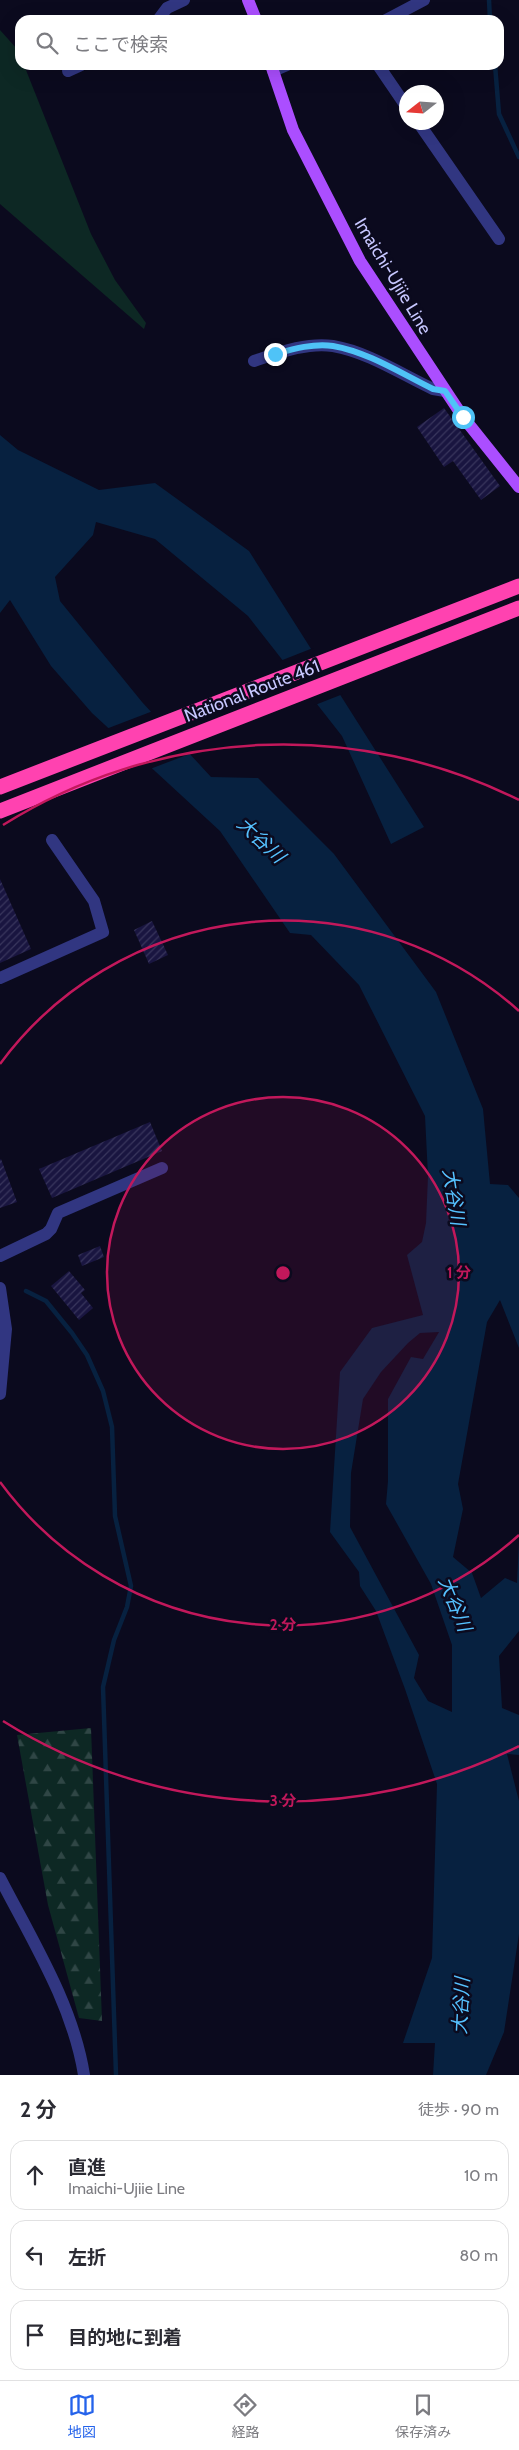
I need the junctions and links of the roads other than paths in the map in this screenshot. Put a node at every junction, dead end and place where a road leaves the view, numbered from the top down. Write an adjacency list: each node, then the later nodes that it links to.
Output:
1 (184, 0): 4 (street)
2 (248, 0): 5 (main road)
3 (424, 0): 6 (street)
4 (165, 4)
5 (254, 15)
6 (396, 15)
7 (273, 70): 13 (main road, Imaichi-Ujiie Line)
8 (381, 70): 9 (street)
9 (399, 96)
10 (424, 130): 11 (street)
11 (499, 239)
12 (254, 361): 13 (street)
13 (445, 391): 14 (main road, Imaichi-Ujiie Line)
14 (519, 487)
15 (519, 586): 17 (highway, National Route 461)
16 (519, 608): 18 (highway, National Route 461)
17 (0, 788)
18 (0, 811)
19 (52, 840): 20 (street)
20 (0, 978)
21 (162, 1168): 22 (street)
22 (0, 1256)
23 (0, 1288): 24 (street)
24 (0, 1394)
25 (0, 1878): 26 (street)
26 (84, 2075)

